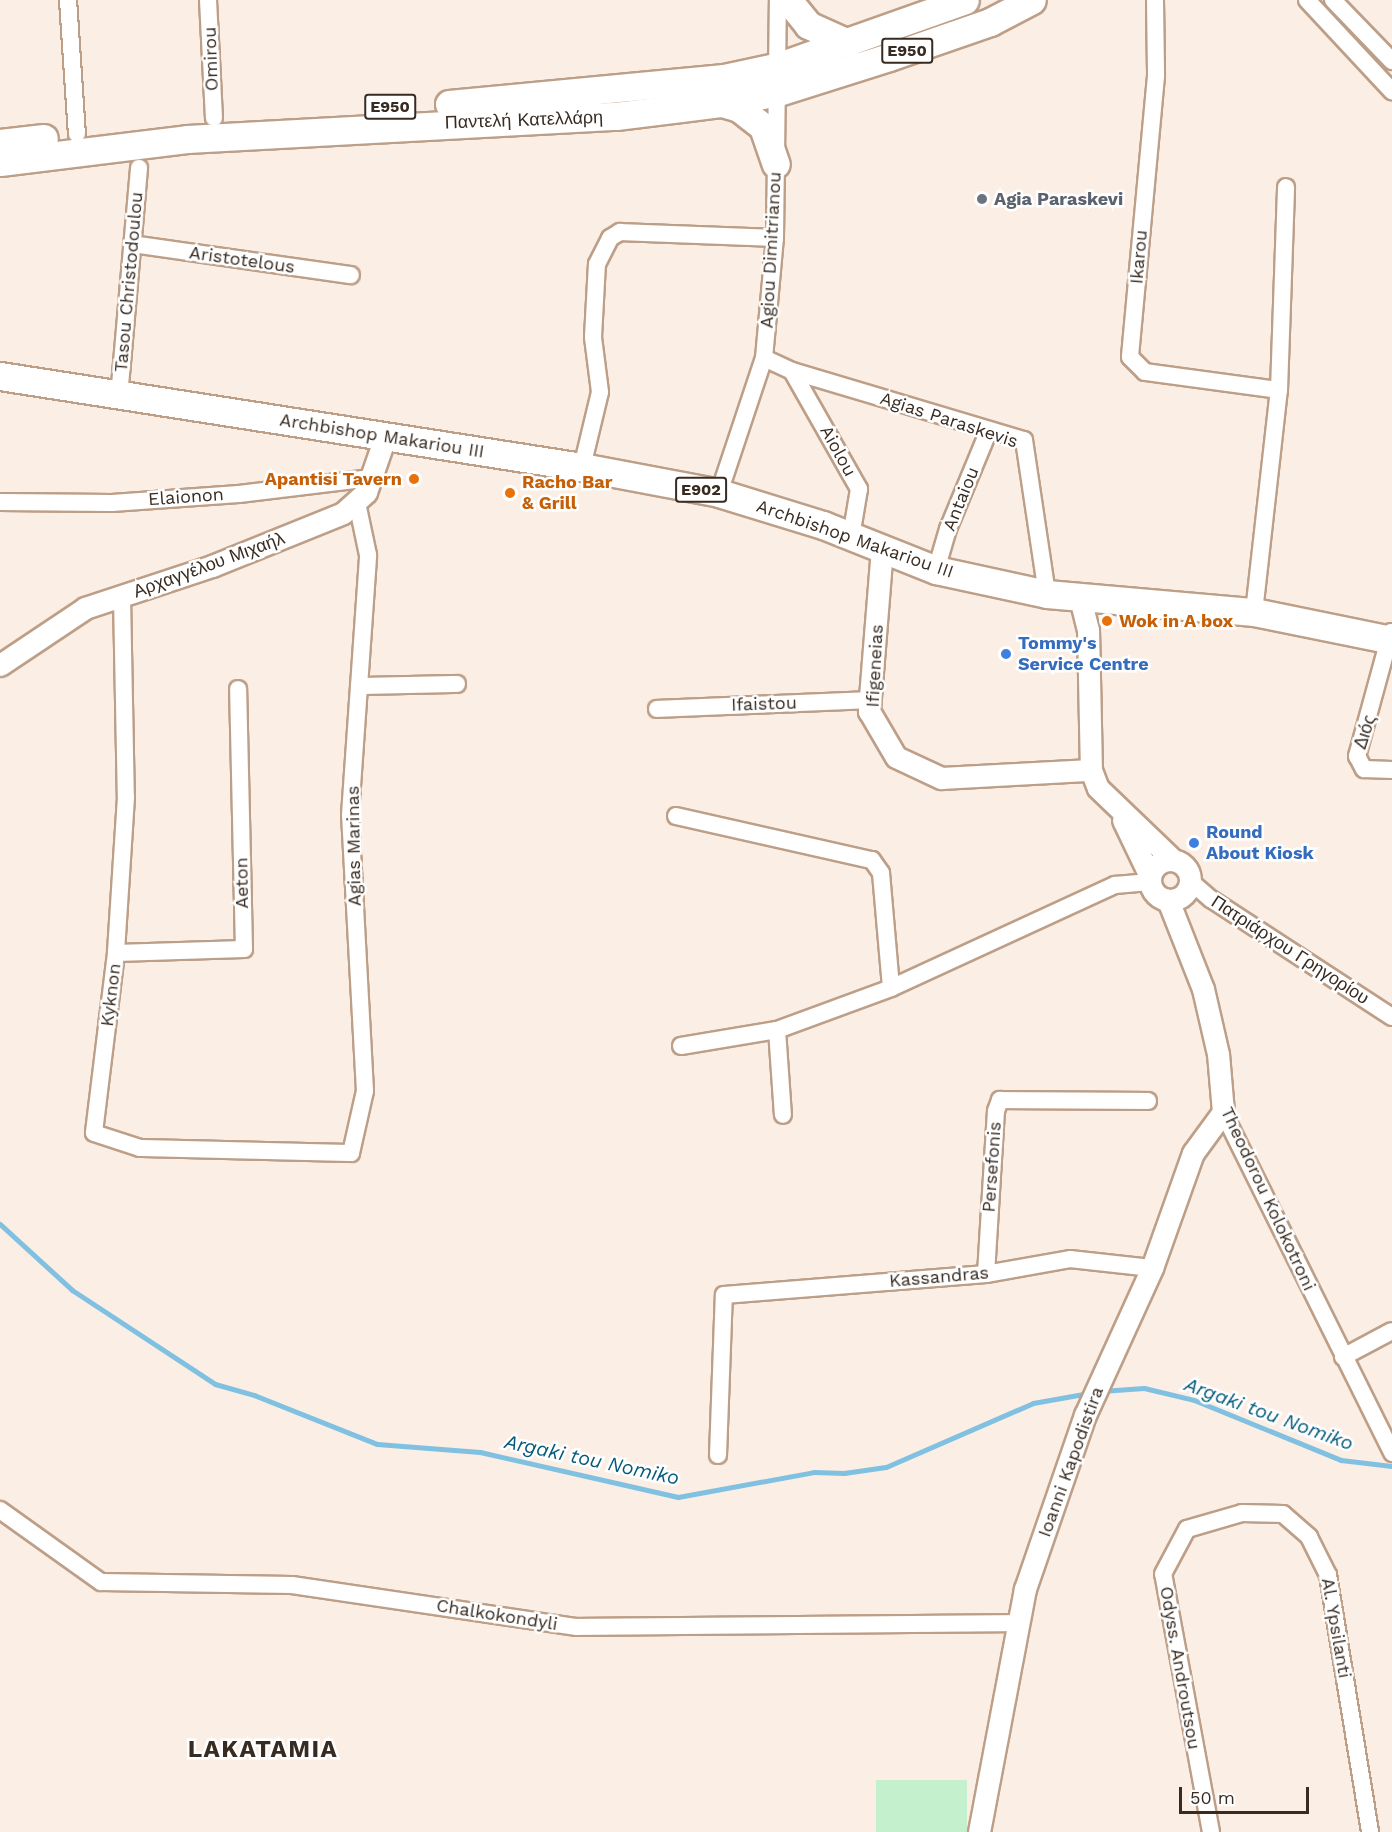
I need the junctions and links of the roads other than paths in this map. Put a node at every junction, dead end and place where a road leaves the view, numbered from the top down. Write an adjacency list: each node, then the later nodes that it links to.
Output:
1 (68, 0): 16 (street)
2 (208, 0): 15 (street, Omirou)
3 (778, 0): 12 (street, Agiou Dimitrianou)
4 (788, 0): 10 (main road)
5 (965, 0): 10 (main road, Παντελή Κατελλάρη / E950)
6 (1032, 0): 12 (main road, Παντελή Κατελλάρη / E950)
7 (1155, 0): 28 (street, Ikarou)
8 (1307, 0): 13 (street)
9 (1333, 0): 11 (street)
10 (848, 42): 12 (main road, Παντελή Κατελλάρη / E950)
11 (1389, 56)
12 (779, 79): 14 (main road, Παντελή Κατελλάρη / E950); 15 (main road, Παντελή Κατελλάρη / E950); 19 (street, Agiou Dimitrianou)
13 (1392, 91)
14 (722, 103): 18 (main road, Παντελή Κατελλάρη / E950); 19 (main road)
15 (214, 118): 16 (main road, Παντελή Κατελλάρη / E950)
16 (77, 134): 17 (main road, Παντελή Κατελλάρη / E950)
17 (0, 143)
18 (0, 162)
19 (776, 164): 22 (street, Agiou Dimitrianou)
20 (139, 168): 23 (street, Tasou Christodoulou)
21 (1286, 187): 28 (street)
22 (775, 238): 25 (street, Agiou Dimitrianou); 32 (street)
23 (132, 244): 24 (street, Aristotelous); 29 (street, Tasou Christodoulou)
24 (351, 275)
25 (764, 358): 26 (street, Agias Paraskevis); 34 (street, Agiou Dimitrianou)
26 (792, 371): 30 (street, Agias Paraskevis); 37 (street, Aiolou)
27 (0, 376): 29 (main road, Archbishop Makariou III / E902)
28 (1279, 390): 43 (street)
29 (119, 397): 31 (main road, Archbishop Makariou III / E902)
30 (989, 430): 39 (street, Antaiou); 40 (street, Agias Paraskevis)
31 (385, 437): 32 (main road, Archbishop Makariou III / E902); 33 (street)
32 (582, 467): 34 (main road, Archbishop Makariou III / E902)
33 (371, 477): 35 (street, Elaionon); 36 (street)
34 (719, 493): 37 (main road, Archbishop Makariou III / E902)
35 (0, 502)
36 (357, 503): 42 (street, Αρχαγγέλου Μιχαήλ); 47 (street, Agias Marinas)
37 (850, 537): 38 (main road, Archbishop Makariou III / E902)
38 (882, 548): 39 (main road, Archbishop Makariou III / E902); 49 (street, Ifigeneias)
39 (936, 570): 40 (main road, Archbishop Makariou III / E902)
40 (1047, 594): 41 (main road, Archbishop Makariou III / E902)
41 (1079, 594): 43 (main road, Archbishop Makariou III / E902); 51 (street)
42 (122, 597): 45 (street, Αρχαγγέλου Μιχαήλ); 59 (street, Kyknon)
43 (1254, 612): 44 (main road, Archbishop Makariou III / E902)
44 (1391, 636): 52 (street, Διός)
45 (0, 665)
46 (457, 684): 47 (street)
47 (359, 686): 67 (street, Agias Marinas)
48 (238, 689): 59 (street, Aeton)
49 (870, 700): 50 (street, Ifaistou); 51 (street, Ifigeneias)
50 (657, 709)
51 (1091, 770): 53 (street)
52 (1392, 770)
53 (1120, 812): 55 (street); 56 (street)
54 (676, 816): 60 (street)
55 (1173, 860): 56 (street); 57 (street)
56 (1150, 879): 58 (street); 60 (street)
57 (1190, 881): 58 (street); 61 (street, Πατριάρχου Γρηγορίου)
58 (1168, 900): 65 (street, Theodorou Kolokotroni)
59 (116, 953): 67 (street, Kyknon)
60 (891, 988): 62 (street)
61 (1392, 1017)
62 (777, 1030): 63 (street); 66 (street)
63 (681, 1046)
64 (1148, 1101): 69 (street, Persefonis)
65 (1223, 1112): 68 (street, Ioanni Kapodistira); 71 (street, Theodorou Kolokotroni)
66 (783, 1115)
67 (351, 1153)
68 (1152, 1268): 69 (street, Kassandras); 76 (street, Ioanni Kapodistira)
69 (986, 1274): 73 (street, Kassandras)
70 (1392, 1331): 71 (street)
71 (1343, 1357): 72 (street, Theodorou Kolokotroni)
72 (1388, 1447)
73 (718, 1455)
74 (0, 1510): 76 (street, Chalkokondyli)
75 (1163, 1574): 78 (street, Odyss. Androutsou); 79 (street, Al. Ypsilanti)
76 (1018, 1623): 77 (street, Ioanni Kapodistira)
77 (979, 1832)
78 (1210, 1832)
79 (1370, 1832)

